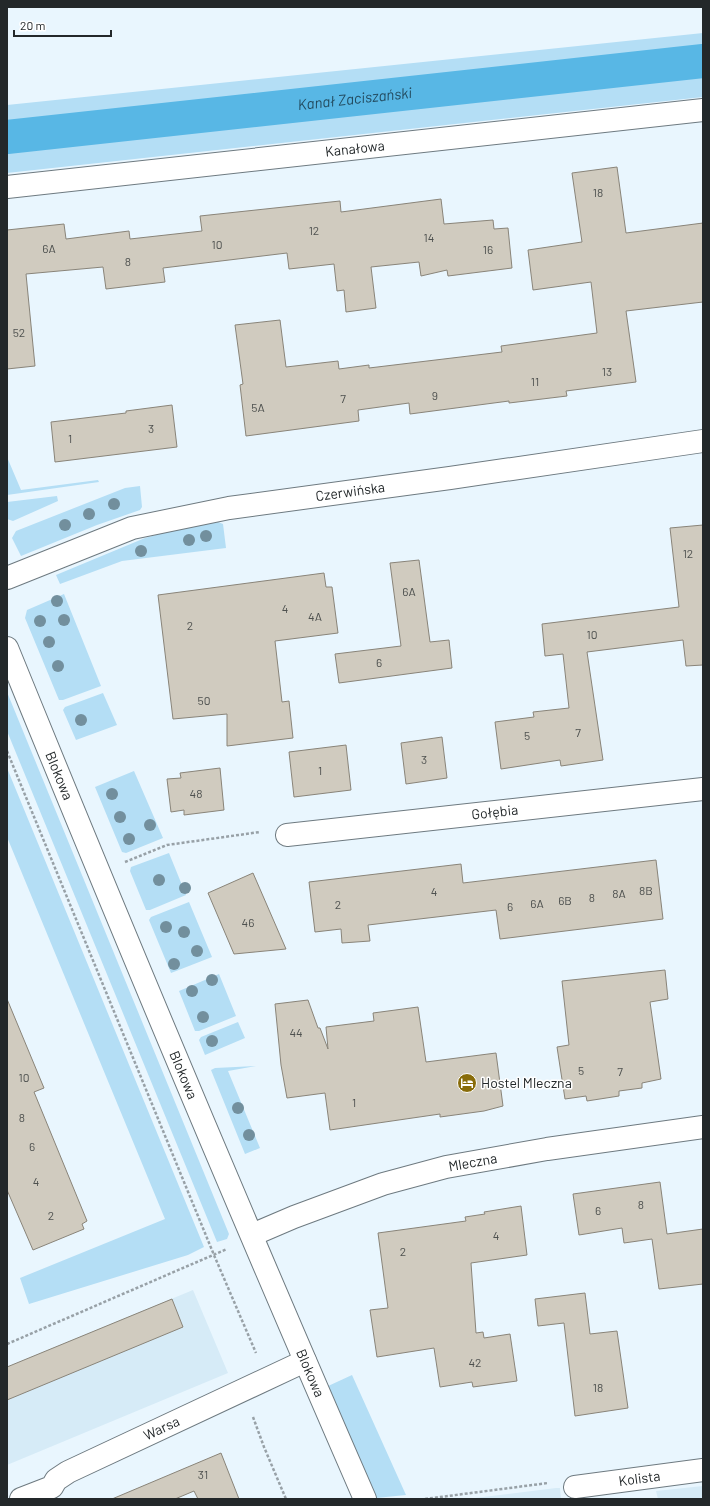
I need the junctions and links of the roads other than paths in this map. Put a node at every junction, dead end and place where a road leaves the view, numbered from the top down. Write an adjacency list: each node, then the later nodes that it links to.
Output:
1 (703, 110): 2 (street, Kanałowa)
2 (7, 187)
3 (703, 441): 4 (street, Czerwińska)
4 (7, 578)
5 (7, 648): 9 (street, Blokowa)
6 (703, 789): 7 (street, Gołębia)
7 (287, 835)
8 (703, 1127): 9 (street, Mleczna)
9 (252, 1235): 10 (street, Blokowa)
10 (305, 1361): 13 (street, Warsa); 15 (street, Blokowa)
11 (703, 1470): 12 (street, Kolista)
12 (575, 1487)
13 (53, 1493): 14 (street, Warsa)
14 (21, 1499)
15 (365, 1499)

